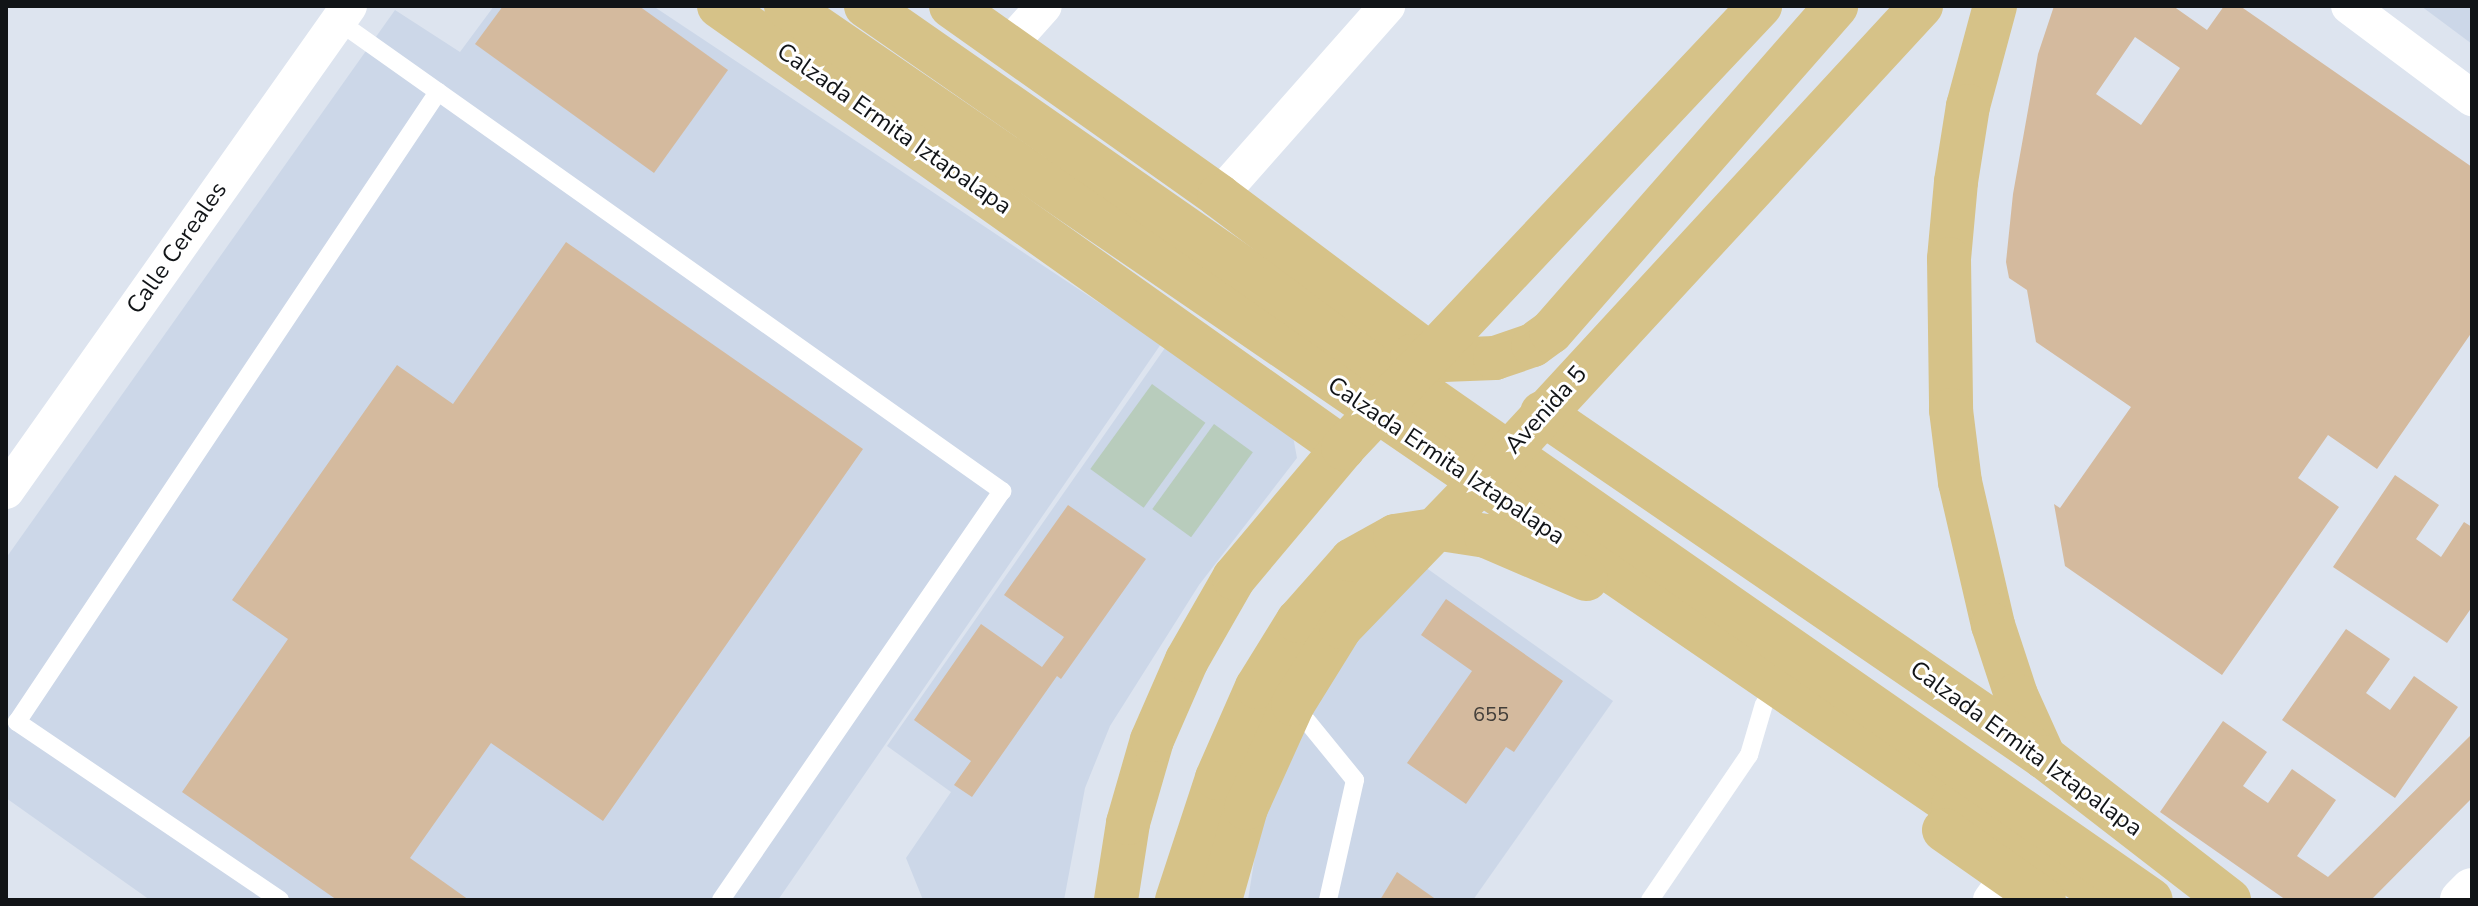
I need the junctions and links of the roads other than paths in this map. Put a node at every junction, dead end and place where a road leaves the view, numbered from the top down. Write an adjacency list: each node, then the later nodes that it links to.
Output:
1 (719, 6): 19 (main road, Calzada Ermita Iztapalapa)
2 (786, 6): 26 (main road, Calzada Ermita Iztapalapa)
3 (866, 6): 18 (main road, Calzada Ermita Iztapalapa)
4 (951, 6): 13 (main road)
5 (1044, 6): 13 (street)
6 (1387, 6): 16 (street)
7 (1760, 6): 20 (main road)
8 (1836, 6): 18 (main road)
9 (1921, 6): 21 (main road, Avenida 5)
10 (1995, 6): 30 (main road)
11 (2349, 6): 15 (street)
12 (344, 14): 14 (lane); 23 (street, Calle Cereales)
13 (1009, 45): 16 (main road)
14 (438, 92): 33 (lane); 34 (lane)
15 (2472, 98)
16 (1219, 196): 17 (main road)
17 (1266, 230): 19 (main road); 20 (main road)
18 (1313, 319): 42 (main road, Calzada Ermita Iztapalapa)
19 (1200, 345): 22 (main road, Calzada Ermita Iztapalapa)
20 (1432, 356): 22 (main road)
21 (1542, 413): 24 (main road, Avenida 5); 25 (main road, Calzada Ermita Iztapalapa)
22 (1343, 448): 35 (main road)
23 (6, 491)
24 (1465, 498): 27 (main road, Calzada Ermita Iztapalapa); 28 (main road, Avenida 5)
25 (1764, 566): 27 (main road); 30 (main road, Calzada Ermita Iztapalapa)
26 (1650, 599): 36 (main road); 41 (main road, Calzada Ermita Iztapalapa)
27 (1706, 660): 29 (main road, Calzada Ermita Iztapalapa)
28 (1293, 704): 37 (main road, Avenida 5); 38 (lane)
29 (1764, 704): 31 (main road, Calzada Ermita Iztapalapa); 39 (lane)
30 (2044, 757): 43 (main road, Calzada Ermita Iztapalapa)
31 (2000, 888): 40 (main road, Calzada Ermita Iztapalapa)
32 (2472, 890): 44 (main road)
33 (280, 900)
34 (721, 900)
35 (1116, 900)
36 (1177, 900)
37 (1220, 900)
38 (1328, 900)
39 (1650, 900)
40 (2044, 900)
41 (2116, 900)
42 (2151, 900)
43 (2229, 900)
44 (2462, 900)

